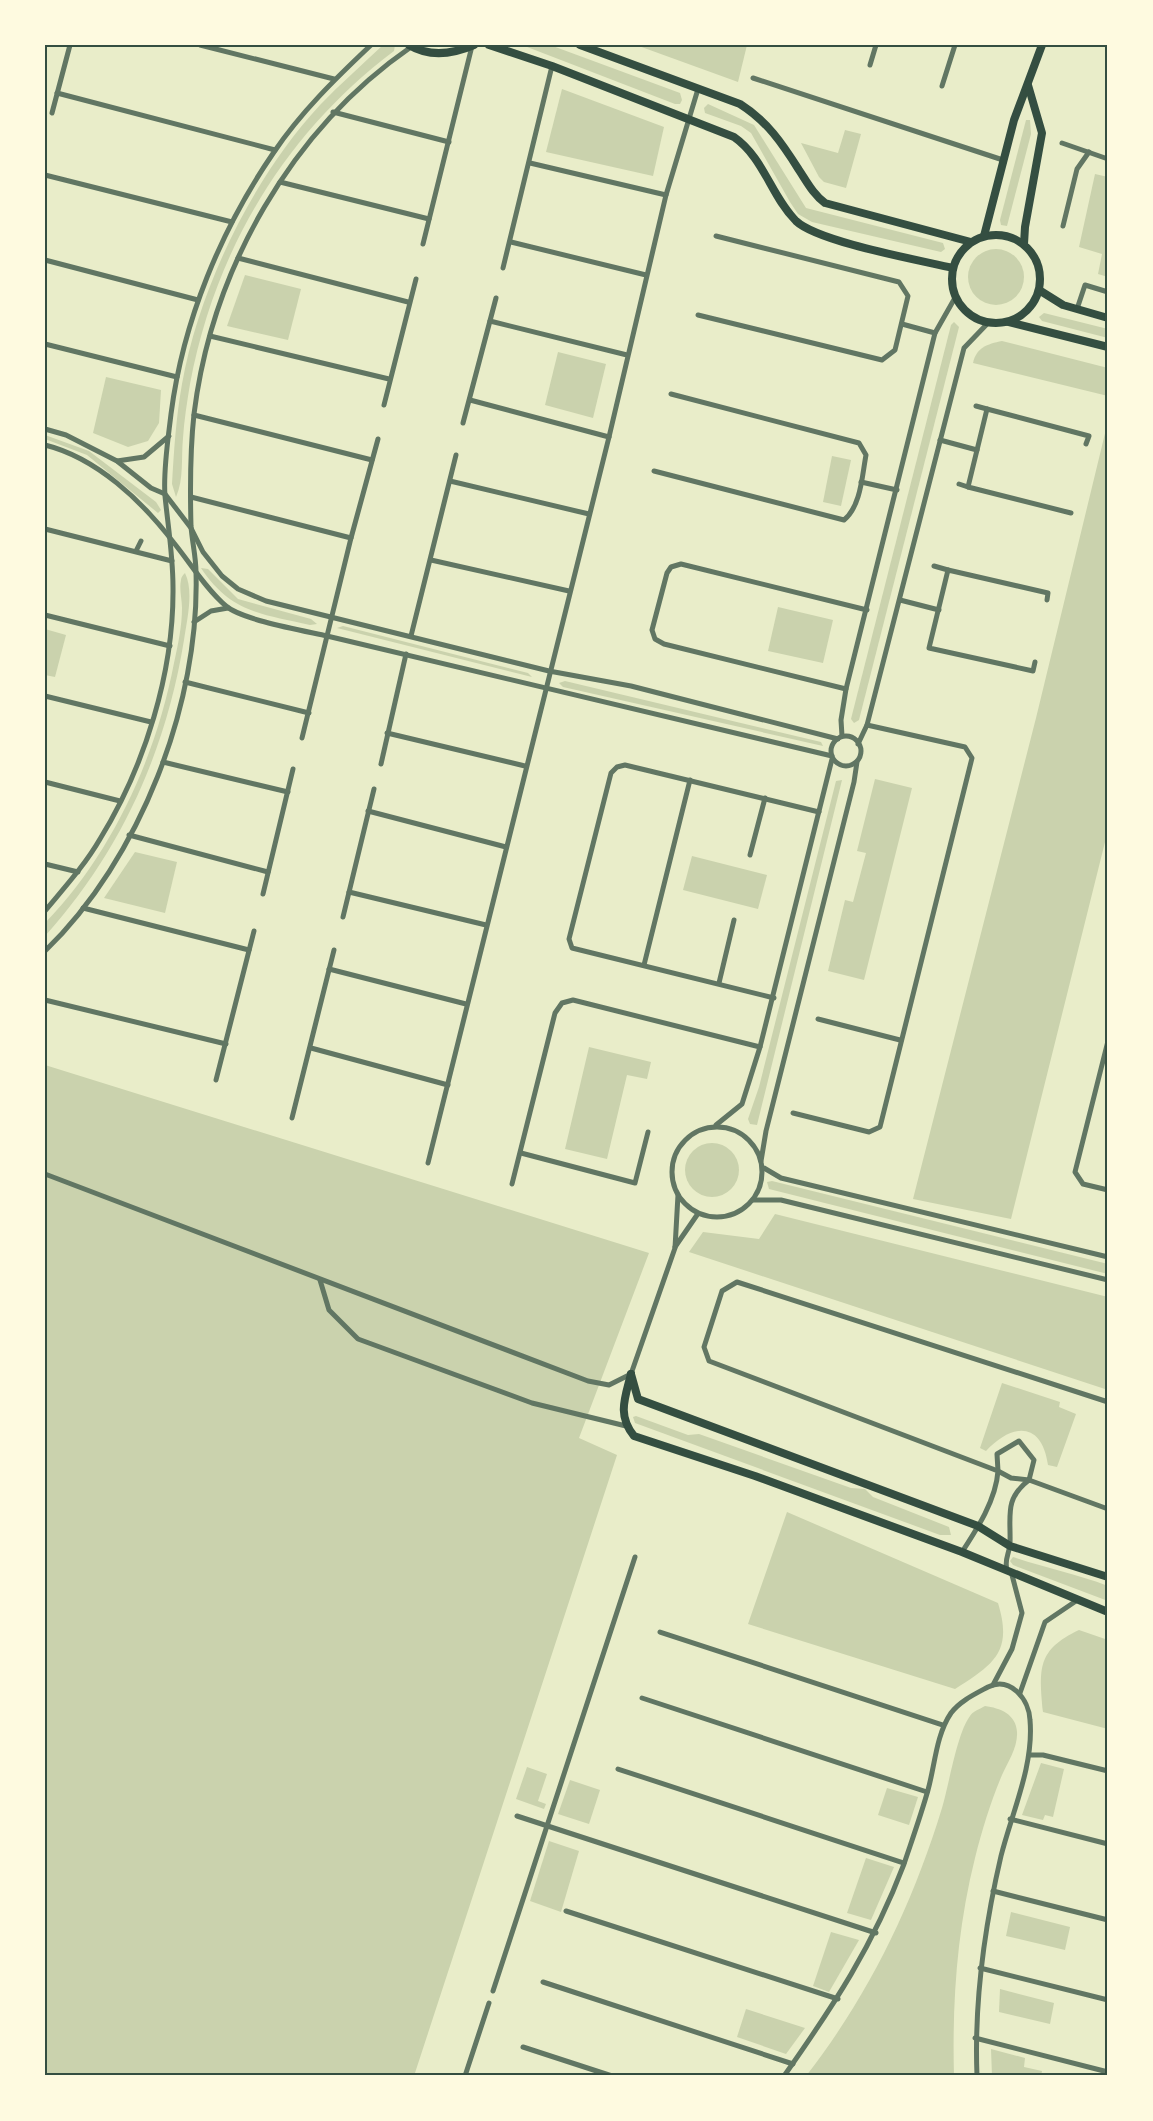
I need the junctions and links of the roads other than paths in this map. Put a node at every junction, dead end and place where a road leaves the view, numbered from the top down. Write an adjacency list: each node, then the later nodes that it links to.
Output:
1 (70, 45): 18 (street)
2 (200, 45): 14 (street)
3 (370, 45): 14 (street)
4 (473, 45): 10 (main road); 22 (street)
5 (489, 45): 12 (main road)
6 (580, 45): 17 (main road)
7 (876, 45): 11 (street)
8 (955, 45): 16 (street)
9 (1042, 45): 15 (main road)
10 (410, 46): 19 (street)
11 (870, 65)
12 (552, 66): 21 (main road); 28 (street)
13 (753, 78): 27 (street)
14 (334, 79): 24 (street)
15 (1028, 85): 27 (main road); 40 (main road)
16 (942, 86)
17 (698, 89): 21 (street); 38 (main road)
18 (57, 93): 20 (street); 24 (street)
19 (333, 112): 22 (street); 30 (street)
20 (52, 113)
21 (690, 119): 31 (street); 44 (main road)
22 (449, 142): 32 (street)
23 (1062, 143): 25 (street)
24 (275, 150): 33 (street)
25 (1089, 152): 26 (street); 34 (street)
26 (1108, 159)
27 (1003, 160): 36 (main road)
28 (530, 163): 31 (street); 37 (street)
29 (45, 175): 33 (street)
30 (280, 182): 32 (street); 41 (street)
31 (666, 195): 45 (street)
32 (429, 219): 39 (street)
33 (232, 222): 51 (street)
34 (1063, 226)
35 (716, 236): 59 (street)
36 (984, 236): 38 (main road); 40 (main road)
37 (511, 242): 43 (street); 45 (street)
38 (971, 242): 44 (main road)
39 (423, 244)
40 (1024, 244): 47 (main road)
41 (238, 258): 52 (street); 61 (street)
42 (45, 260): 51 (street)
43 (503, 268)
44 (953, 268): 49 (main road)
45 (646, 275): 64 (street)
46 (416, 279): 52 (street)
47 (1039, 290): 53 (main road); 57 (main road)
48 (1108, 292): 53 (street)
49 (956, 296): 58 (main road); 60 (street)
50 (496, 298): 56 (street)
51 (198, 300): 65 (street)
52 (408, 302): 66 (street)
53 (1077, 309): 55 (main road)
54 (698, 315): 59 (street)
55 (1108, 318)
56 (490, 321): 64 (street); 68 (street)
57 (1008, 322): 58 (main road); 63 (main road)
58 (988, 323): 78 (street)
59 (902, 324): 60 (street)
60 (935, 333): 90 (street)
61 (210, 336): 66 (street); 72 (street)
62 (45, 344): 65 (street)
63 (1108, 347)
64 (627, 355): 76 (street)
65 (177, 377): 75 (street)
66 (389, 379): 69 (street)
67 (671, 393): 87 (street)
68 (470, 400): 73 (street); 76 (street)
69 (384, 405)
70 (976, 406): 71 (street)
71 (987, 409): 79 (street); 81 (street)
72 (194, 415): 83 (street); 92 (street)
73 (463, 423)
74 (45, 429): 84 (street)
75 (170, 436): 84 (street); 91 (street)
76 (609, 437): 94 (street)
77 (378, 439): 83 (street)
78 (940, 440): 81 (street); 107 (street)
79 (1086, 444)
80 (45, 445): 98 (street)
81 (977, 450): 89 (street)
82 (456, 455): 86 (street)
83 (372, 460): 97 (street)
84 (117, 462): 91 (street)
85 (654, 471): 87 (street)
86 (450, 481): 94 (street); 101 (street)
87 (861, 482): 90 (street)
88 (959, 484): 89 (street)
89 (968, 487): 93 (street)
90 (897, 490): 110 (street)
91 (165, 494): 95 (street); 98 (street)
92 (191, 497): 95 (street); 97 (street)
93 (1071, 513)
94 (589, 514): 106 (street)
95 (191, 528): 105 (street); 113 (street)
96 (45, 529): 100 (street)
97 (351, 538): 113 (street)
98 (172, 540): 102 (street); 105 (street)
99 (141, 541): 100 (street)
100 (136, 551): 102 (street)
101 (431, 560): 106 (street); 116 (street)
102 (172, 561): 117 (street)
103 (934, 566): 104 (street)
104 (948, 570): 108 (street); 111 (street)
105 (196, 572): 109 (street); 114 (street)
106 (569, 591): 122 (street)
107 (900, 600): 111 (street); 129 (street)
108 (1047, 600)
109 (228, 608): 114 (street); 115 (street)
110 (867, 610): 125 (street); 125 (street)
111 (939, 610): 119 (street)
112 (45, 615): 117 (street)
113 (331, 617): 115 (street); 116 (street)
114 (194, 622): 123 (street)
115 (327, 636): 120 (street); 127 (street)
116 (411, 636): 122 (street)
117 (170, 646): 128 (street)
118 (921, 646): 119 (street)
119 (930, 648): 121 (street)
120 (406, 654): 124 (street); 130 (street)
121 (1035, 662)
122 (549, 671): 124 (street); 132 (street)
123 (185, 682): 127 (street); 135 (street)
124 (546, 689): 134 (street); 138 (street)
125 (846, 689): 132 (street)
126 (45, 696): 128 (street)
127 (309, 713): 131 (street)
128 (151, 722): 145 (street)
129 (867, 725): 133 (street); 172 (street)
130 (387, 733): 137 (street); 138 (street)
131 (302, 738)
132 (840, 738): 133 (street); 134 (street)
133 (858, 744): 136 (street)
134 (832, 757): 136 (street); 147 (street)
135 (164, 762): 143 (street); 148 (street)
136 (856, 762): 184 (street)
137 (381, 764)
138 (525, 766): 149 (street)
139 (293, 769): 143 (street)
140 (690, 780): 144 (street); 165 (street); 165 (street)
141 (45, 782): 145 (street)
142 (374, 789): 146 (street)
143 (288, 792): 153 (street)
144 (765, 798): 147 (street); 150 (street)
145 (120, 801): 152 (street)
146 (368, 811): 149 (street); 154 (street)
147 (819, 812): 168 (street)
148 (129, 836): 153 (street); 156 (street)
149 (506, 848): 160 (street)
150 (750, 855)
151 (45, 864): 152 (street)
152 (78, 872): 157 (street)
153 (268, 872): 155 (street)
154 (349, 892): 158 (street); 160 (street)
155 (262, 894)
156 (83, 908): 162 (street); 164 (street)
157 (45, 911)
158 (343, 916)
159 (734, 920): 167 (street)
160 (486, 925): 170 (street)
161 (254, 931): 162 (street)
162 (249, 950): 174 (street)
163 (334, 950): 166 (street)
164 (45, 951)
165 (644, 965): 167 (street)
166 (329, 969): 170 (street); 176 (street)
167 (719, 983): 168 (street)
168 (774, 998): 175 (street)
169 (45, 1000): 174 (street)
170 (466, 1004): 178 (street)
171 (818, 1019): 172 (street)
172 (900, 1040): 179 (street)
173 (1108, 1041): 189 (street)
174 (226, 1044): 177 (street)
175 (760, 1047): 181 (street); 183 (street)
176 (311, 1048): 178 (street); 180 (street)
177 (216, 1080)
178 (448, 1085): 185 (street)
179 (793, 1113)
180 (292, 1118)
181 (716, 1125): 184 (street); 190 (street)
182 (648, 1132): 183 (street)
183 (521, 1153): 188 (street)
184 (761, 1161): 186 (street)
185 (428, 1163)
186 (764, 1168): 191 (street); 194 (street)
187 (45, 1174): 195 (street)
188 (512, 1184)
189 (1108, 1190)
190 (678, 1195): 192 (street); 193 (street)
191 (753, 1200): 192 (street); 196 (street)
192 (697, 1215): 193 (street)
193 (675, 1248): 197 (street)
194 (1108, 1257)
195 (320, 1280): 197 (street); 199 (street)
196 (1108, 1280)
197 (631, 1374): 199 (main road); 203 (main road)
198 (1108, 1402): 200 (street)
199 (626, 1426): 205 (main road)
200 (998, 1471): 201 (street); 201 (street); 203 (street)
201 (1029, 1480): 202 (street); 204 (street)
202 (1108, 1509)
203 (978, 1526): 204 (main road); 205 (street)
204 (1010, 1546): 207 (street); 208 (main road)
205 (962, 1552): 207 (main road)
206 (635, 1557): 222 (street)
207 (1010, 1574): 209 (main road); 212 (street)
208 (1108, 1577)
209 (1076, 1601): 210 (main road); 213 (street)
210 (1108, 1612)
211 (660, 1632): 215 (street)
212 (993, 1685): 213 (street); 215 (street)
213 (1020, 1693): 216 (street)
214 (642, 1698): 219 (street)
215 (943, 1725): 219 (street)
216 (1030, 1755): 218 (street); 221 (street)
217 (618, 1769): 224 (street)
218 (1108, 1771)
219 (927, 1792): 224 (street)
220 (517, 1816): 222 (street)
221 (1010, 1819): 223 (street); 225 (street)
222 (548, 1826): 228 (street); 231 (street)
223 (1108, 1844)
224 (904, 1863): 228 (street)
225 (993, 1891): 227 (street); 229 (street)
226 (566, 1911): 232 (street)
227 (1108, 1920)
228 (876, 1933): 232 (street)
229 (980, 1968): 233 (street); 235 (street)
230 (543, 1982): 237 (street)
231 (493, 1991)
232 (838, 1999): 237 (street)
233 (1108, 2000)
234 (489, 2003): 239 (street)
235 (975, 2038): 238 (street); 242 (street)
236 (523, 2047): 240 (street)
237 (793, 2064): 241 (street)
238 (1108, 2072)
239 (465, 2076)
240 (612, 2076)
241 (784, 2076)
242 (976, 2076)

